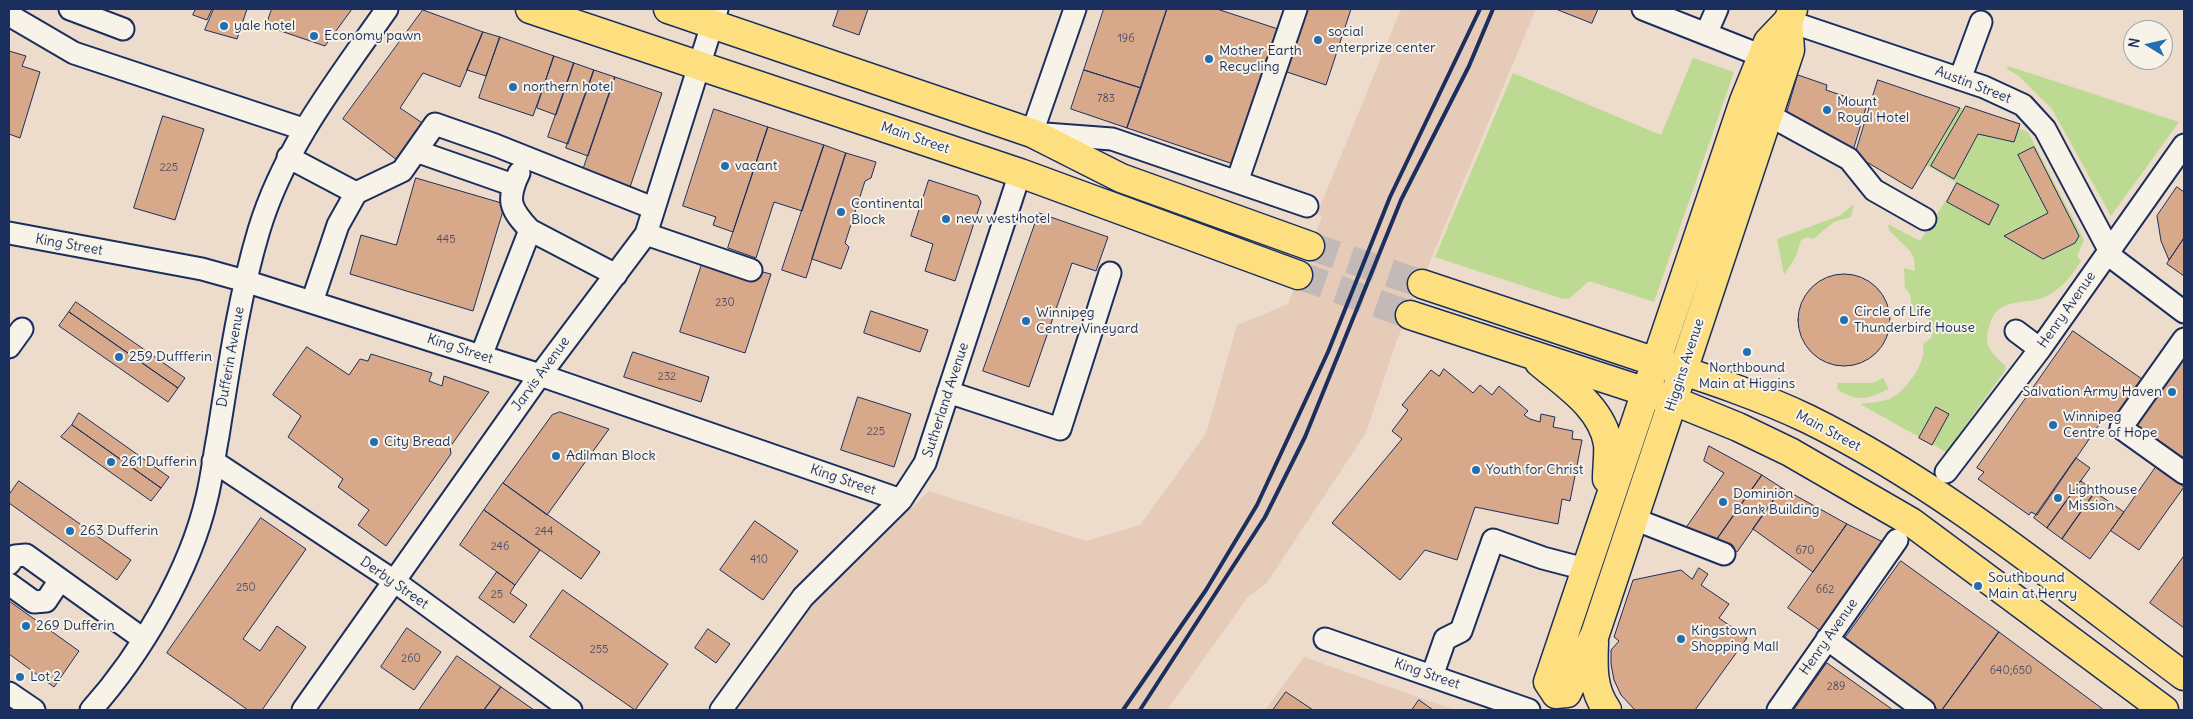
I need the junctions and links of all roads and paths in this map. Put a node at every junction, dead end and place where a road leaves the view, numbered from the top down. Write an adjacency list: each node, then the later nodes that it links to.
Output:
1 (70, 9): 13 (street)
2 (387, 9): 20 (street, Dufferin Avenue)
3 (530, 9): 16 (main road, Main Street)
4 (668, 9): 11 (main road)
5 (1296, 9): 27 (street)
6 (1643, 9): 14 (street)
7 (1717, 9): 14 (street)
8 (1070, 10): 21 (street)
9 (9, 15): 20 (street)
10 (1791, 15): 15 (main road, Higgins Avenue); 17 (street, Austin Street); 19 (main road, Higgins Avenue)
11 (714, 16): 16 (street, Jarvis Avenue); 21 (main road)
12 (1981, 22): 17 (street)
13 (123, 29)
14 (1706, 34): 15 (street)
15 (1762, 56): 18 (main road, Higgins Avenue)
16 (700, 64): 26 (main road, Main Street); 31 (street, Jarvis Avenue)
17 (1960, 78): 37 (street, Austin Street)
18 (1744, 101): 19 (street); 54 (main road, Higgins Avenue)
19 (1768, 115): 32 (street); 55 (main road, Higgins Avenue)
20 (304, 129): 24 (street, Dufferin Avenue)
21 (1032, 133): 27 (street); 36 (main road)
22 (2184, 145): 37 (street, Henry Avenue)
23 (416, 151): 25 (street); 28 (street); 29 (street)
24 (288, 157): 29 (street); 42 (street, Dufferin Avenue)
25 (526, 158): 28 (street); 31 (street)
26 (1020, 173): 41 (main road, Main Street); 58 (street, Sutherland Avenue)
27 (1237, 182): 30 (street)
28 (513, 185): 33 (street)
29 (356, 193): 44 (street)
30 (1307, 206)
31 (653, 208): 35 (street, Jarvis Avenue)
32 (1925, 219)
33 (530, 230): 40 (street); 53 (street)
34 (9, 234): 42 (street, King Street)
35 (646, 234): 38 (street); 40 (street, Jarvis Avenue)
36 (1310, 246)
37 (2108, 251): 45 (street, Austin Street); 51 (street, Henry Avenue)
38 (751, 270)
39 (1110, 273): 58 (street)
40 (616, 275): 56 (street, Jarvis Avenue)
41 (1298, 275)
42 (245, 281): 44 (street, King Street); 60 (street, Dufferin Avenue)
43 (1422, 284): 54 (main road, Main Street)
44 (312, 302): 53 (street, King Street)
45 (2184, 312)
46 (1410, 315): 52 (main road)
47 (22, 328): 50 (street)
48 (2016, 331): 51 (street)
49 (2184, 339): 62 (street)
50 (9, 347)
51 (2040, 349): 61 (street, Henry Avenue)
52 (1530, 355): 57 (main road); 64 (main road)
53 (481, 356): 56 (street, King Street)
54 (1654, 362): 55 (main road, Main Street); 57 (main road, Higgins Avenue)
55 (1682, 370): 59 (main road, Higgins Avenue); 78 (main road, Main Street)
56 (540, 375): 63 (street, King Street); 71 (street, Jarvis Avenue)
57 (1645, 391): 59 (main road); 64 (main road, Higgins Avenue)
58 (948, 392): 63 (street, Sutherland Avenue)
59 (1674, 401): 65 (main road, Higgins Avenue); 90 (main road)
60 (213, 461): 71 (street, Derby Street); 74 (street, Dufferin Avenue)
61 (1946, 472)
62 (2184, 473)
63 (901, 500): 85 (street, Sutherland Avenue)
64 (1607, 505): 69 (main road, Higgins Avenue)
65 (1634, 519): 67 (street); 73 (main road, Higgins Avenue)
66 (1898, 540): 76 (street, Henry Avenue)
67 (1724, 554)
68 (9, 564): 70 (street)
69 (1585, 569): 77 (street); 80 (main road, Higgins Avenue)
70 (60, 580): 72 (street); 74 (street)
71 (394, 581): 83 (street, Jarvis Avenue); 84 (street, Derby Street)
72 (9, 584)
73 (1595, 634): 80 (main road, Higgins Avenue); 87 (main road)
74 (143, 639): 82 (street, Dufferin Avenue)
75 (1324, 639): 77 (street, King Street)
76 (1828, 639): 88 (street, Henry Avenue); 89 (street)
77 (1432, 676): 86 (street, King Street)
78 (2184, 676)
79 (9, 693): 81 (street)
80 (1551, 702)
81 (34, 710)
82 (91, 710)
83 (303, 710)
84 (571, 710)
85 (721, 710)
86 (1529, 710)
87 (1607, 710)
88 (1778, 710)
89 (1924, 710)
90 (2164, 710)

